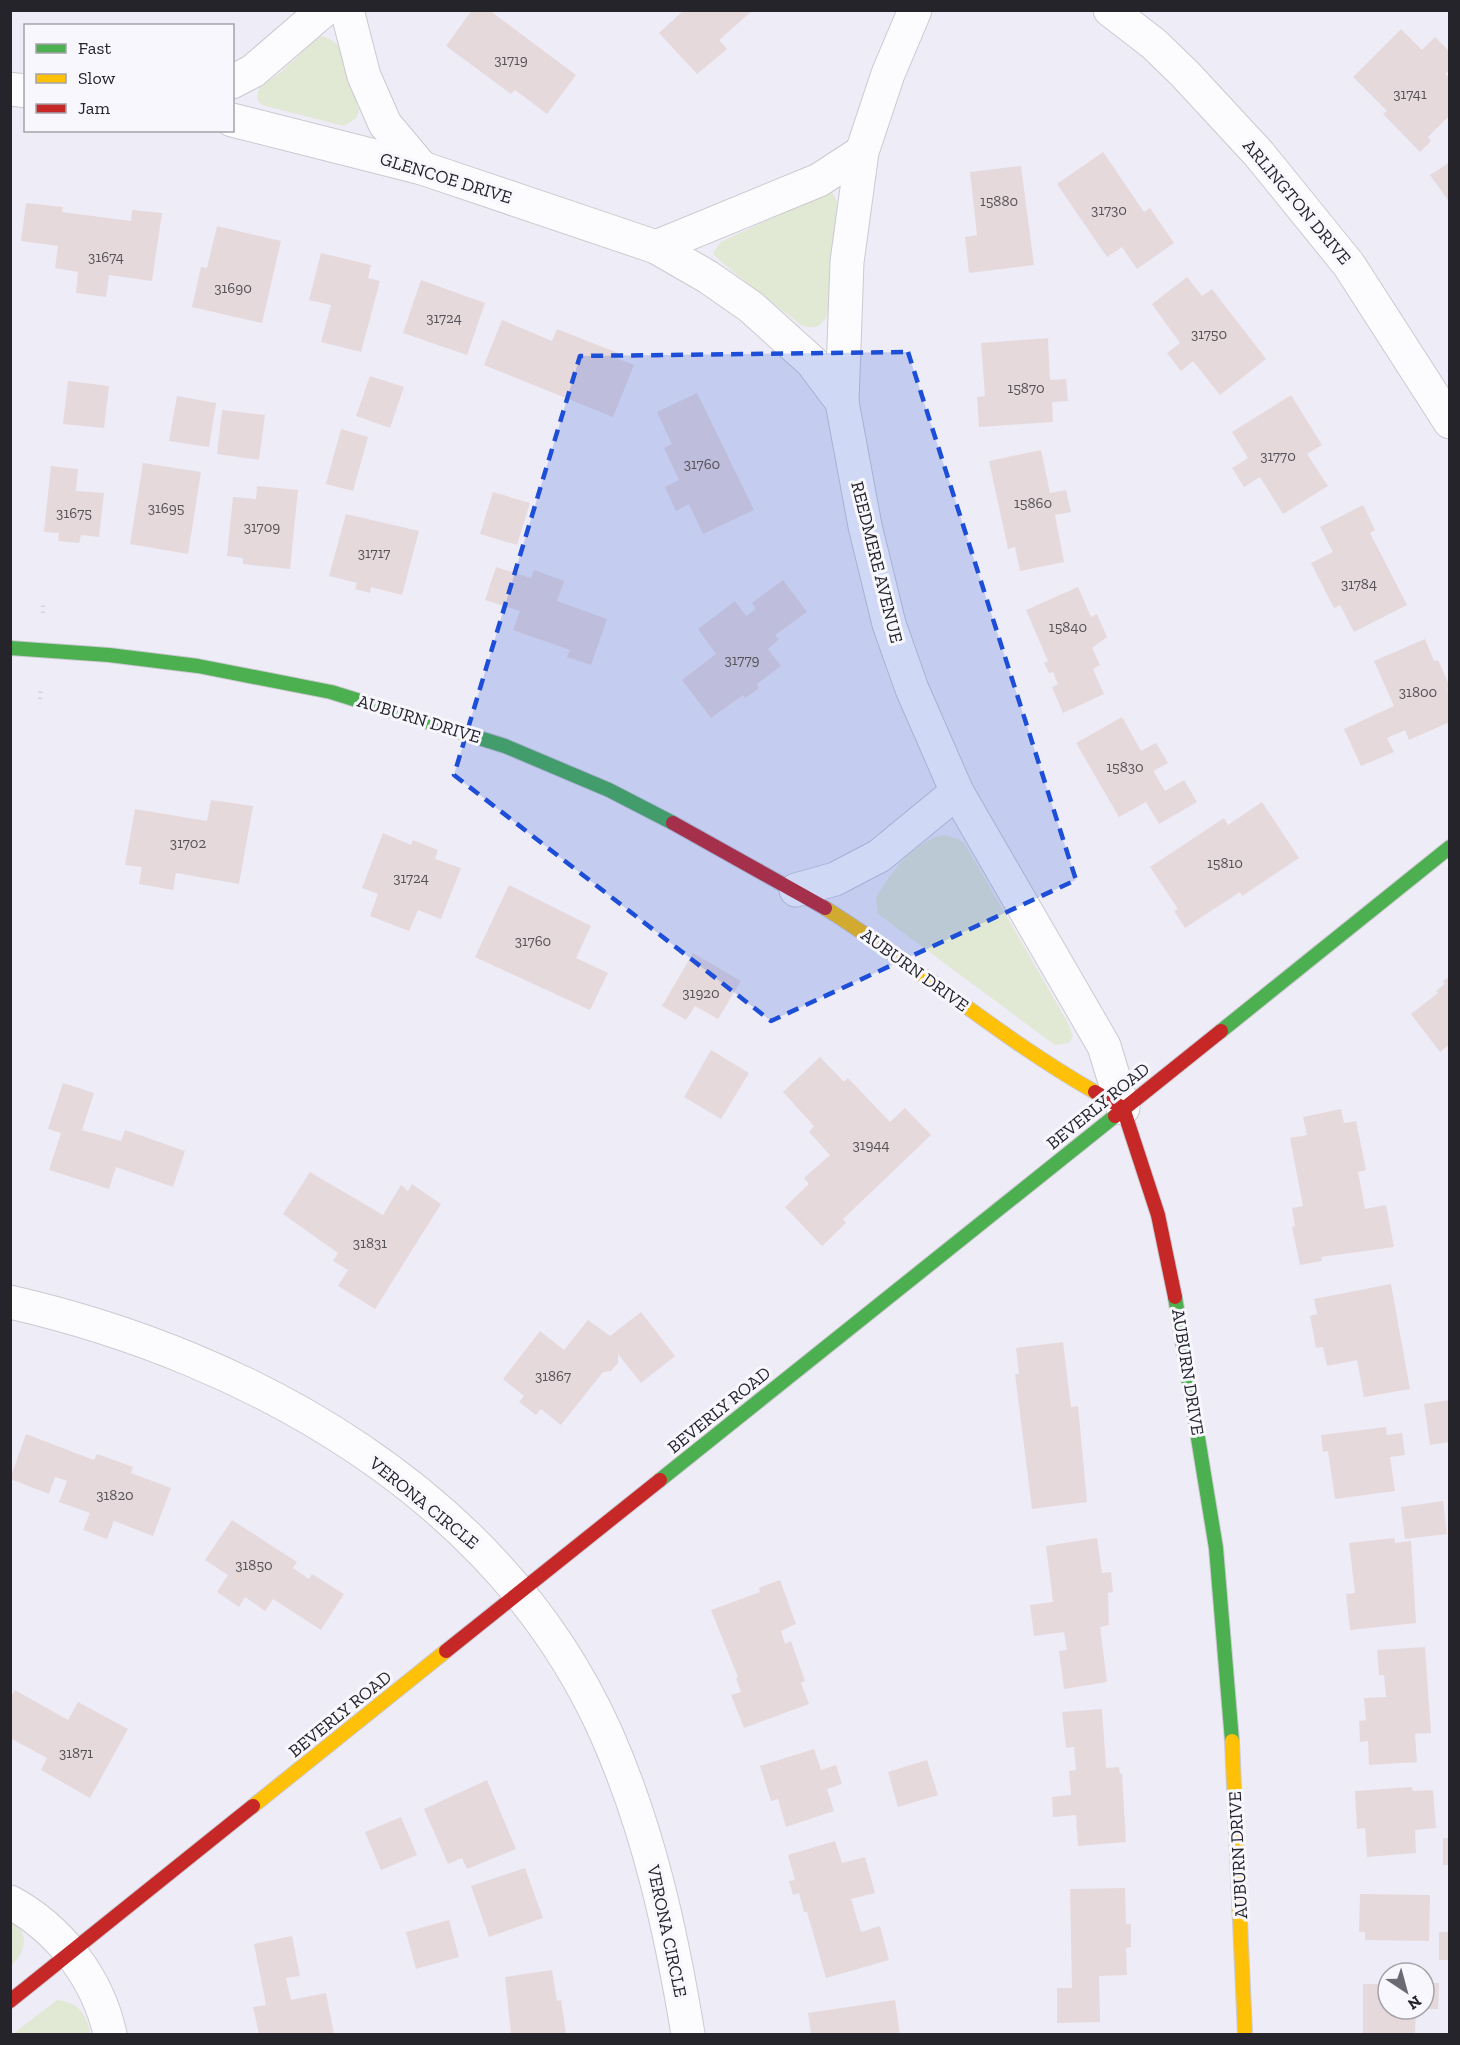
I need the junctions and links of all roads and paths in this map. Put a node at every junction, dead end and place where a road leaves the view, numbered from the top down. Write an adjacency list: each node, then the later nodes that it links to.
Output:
1 (324, 10): 5 (street)
2 (347, 10): 8 (street)
3 (915, 10): 7 (street, REEDMERE AVENUE)
4 (1110, 10): 11 (street, ARLINGTON DRIVE)
5 (234, 81)
6 (234, 121): 8 (street, GLENCOE DRIVE)
7 (862, 152): 9 (street); 10 (street, REEDMERE AVENUE)
8 (422, 168): 9 (street, GLENCOE DRIVE)
9 (656, 247): 10 (street, GLENCOE DRIVE)
10 (842, 402): 13 (street, REEDMERE AVENUE)
11 (1449, 422)
12 (10, 648): 15 (street, AUBURN DRIVE)
13 (957, 792): 15 (street); 16 (street, REEDMERE AVENUE)
14 (1449, 847): 16 (street, BEVERLY ROAD)
15 (796, 890): 16 (street, AUBURN DRIVE)
16 (1123, 1108): 18 (street, BEVERLY ROAD); 24 (street, AUBURN DRIVE)
17 (10, 1302): 18 (street, VERONA CIRCLE)
18 (521, 1593): 20 (street, BEVERLY ROAD); 23 (street, VERONA CIRCLE)
19 (10, 1902): 20 (street)
20 (72, 1952): 21 (street, BEVERLY ROAD); 22 (street)
21 (10, 2001)
22 (110, 2034)
23 (688, 2034)
24 (1245, 2034)

